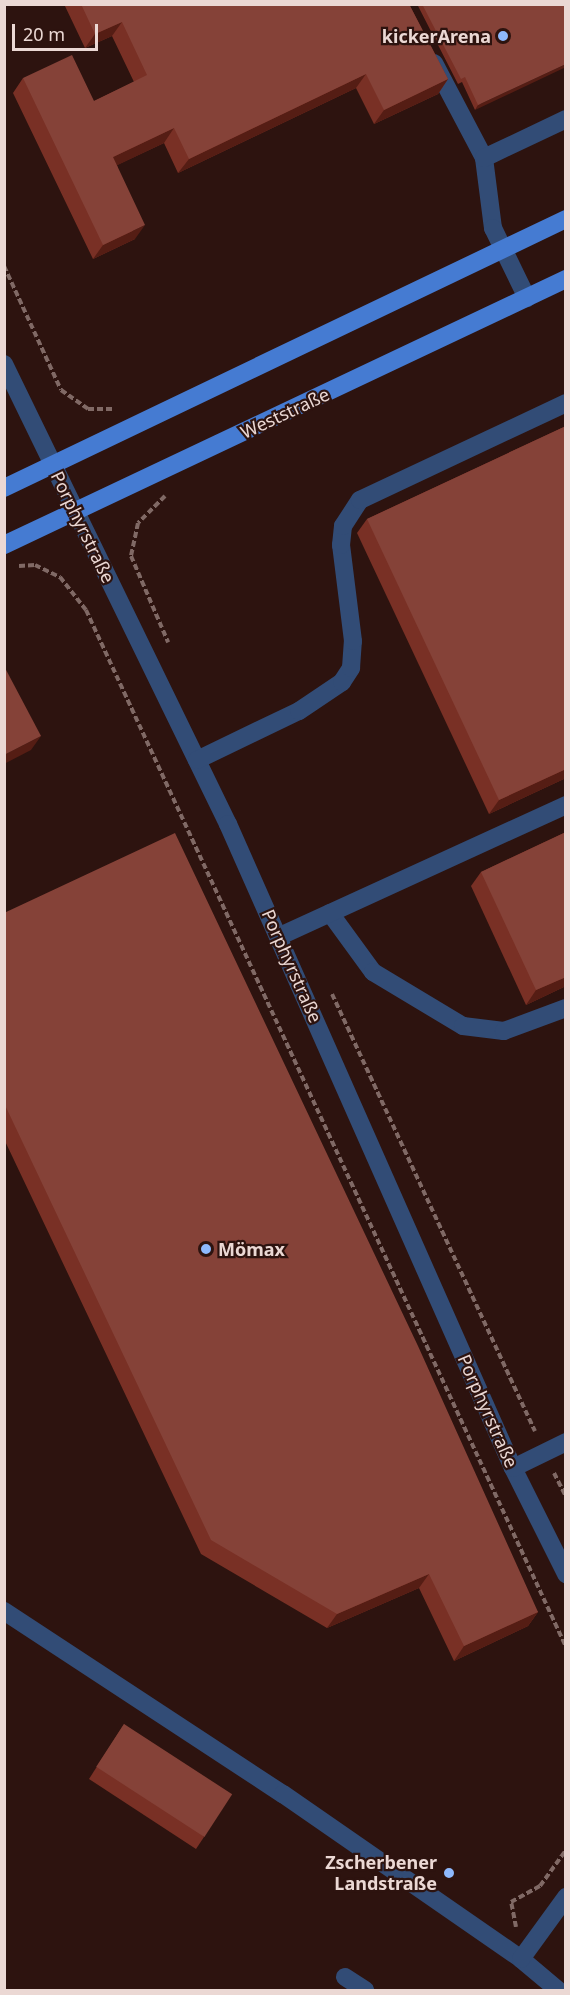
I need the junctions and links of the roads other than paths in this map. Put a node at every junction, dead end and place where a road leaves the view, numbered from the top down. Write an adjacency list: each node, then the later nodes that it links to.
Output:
1 (424, 44): 3 (street)
2 (566, 119): 3 (street)
3 (484, 158): 5 (street)
4 (566, 219): 5 (main road)
5 (503, 248): 7 (street); 10 (main road)
6 (566, 279): 7 (main road, Weststraße)
7 (527, 298): 12 (main road, Weststraße)
8 (4, 364): 10 (street, Porphyrstraße)
9 (566, 403): 14 (street)
10 (53, 466): 11 (main road); 12 (street, Porphyrstraße)
11 (4, 488)
12 (76, 513): 13 (main road, Weststraße); 14 (street, Porphyrstraße)
13 (4, 545)
14 (197, 760): 17 (street, Porphyrstraße)
15 (566, 805): 16 (street)
16 (330, 913): 17 (street); 18 (street)
17 (280, 936): 20 (street, Porphyrstraße)
18 (566, 1008)
19 (566, 1442): 20 (street)
20 (513, 1468): 21 (street, Porphyrstraße)
21 (566, 1574)
22 (4, 1611): 24 (street)
23 (566, 1897): 24 (street)
24 (521, 1959): 27 (street)
25 (345, 1977): 26 (street)
26 (365, 1990)
27 (558, 1990)

